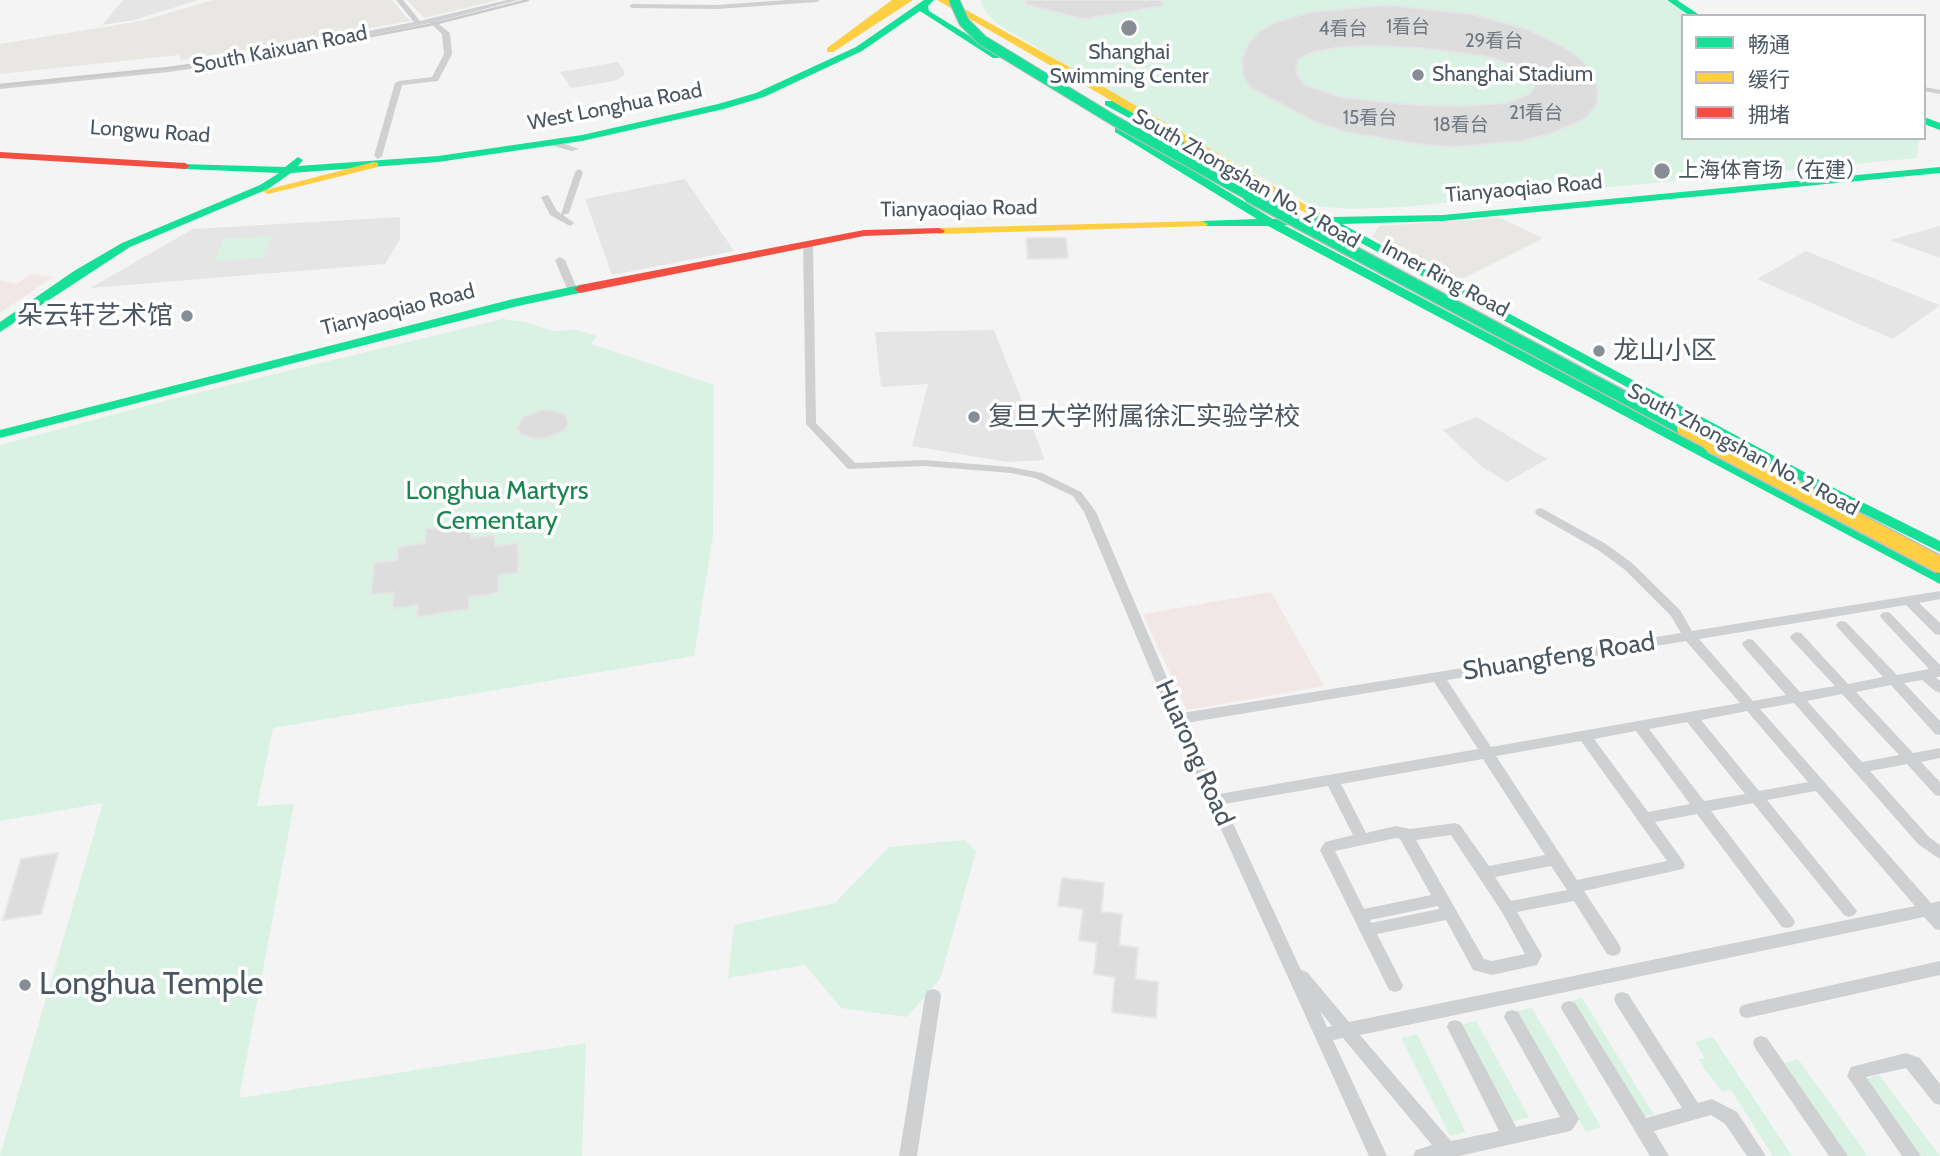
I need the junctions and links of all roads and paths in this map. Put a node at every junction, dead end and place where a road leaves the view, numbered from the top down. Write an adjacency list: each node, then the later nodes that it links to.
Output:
1 (399, 0): 13 (street)
2 (515, 0): 12 (street, South Kaixuan Road)
3 (817, 0): 10 (street)
4 (941, 0): 25 (main road, South Zhongshan No. 2 Road)
5 (954, 0): 40 (main road, Inner Ring Road, bridge)
6 (963, 0): 15 (main road, Inner Ring Road, bridge)
7 (1671, 0): 11 (main road)
8 (918, 1): 14 (main road, West Longhua Road); 18 (main road, West Longhua Road); 25 (main road); 31 (main road, South Zhongshan No. 2 Road)
9 (893, 4): 14 (main road)
10 (632, 6)
11 (1694, 14)
12 (431, 21): 13 (street, South Kaixuan Road); 21 (street)
13 (419, 24): 16 (street, South Kaixuan Road)
14 (830, 50): 21 (main road, West Longhua Road)
15 (1052, 76): 25 (main road); 39 (main road, Inner Ring Road)
16 (0, 87)
17 (0, 143): 22 (main road, Longwu Road)
18 (553, 143): 19 (street); 21 (main road, West Longhua Road)
19 (575, 149)
20 (0, 155): 22 (main road, Longwu Road)
21 (376, 160): 22 (main road, West Longhua Road); 27 (main road)
22 (294, 165): 27 (main road, West Longhua Road)
23 (1940, 170): 29 (main road, Tianyaoqiao Road)
24 (579, 172): 28 (street)
25 (1252, 180): 29 (main road, South Zhongshan No. 2 Road)
26 (545, 197): 30 (street)
27 (231, 200): 35 (main road, West Longhua Road)
28 (565, 213)
29 (1334, 222): 31 (main road, Tianyaoqiao Road); 38 (main road, South Zhongshan No. 2 Road)
30 (569, 223)
31 (1273, 224): 32 (main road, Tianyaoqiao Road); 41 (main road, South Zhongshan No. 2 Road)
32 (808, 244): 34 (main road, Tianyaoqiao Road); 58 (street, Huarong Road)
33 (560, 260): 34 (street)
34 (573, 291): 36 (main road, Tianyaoqiao Road)
35 (0, 328)
36 (0, 434)
37 (1541, 512): 47 (street)
38 (1940, 547)
39 (1940, 553)
40 (1940, 565)
41 (1940, 579)
42 (1940, 595): 43 (street, Shuangfeng Road)
43 (1909, 600): 46 (street); 47 (street, Shuangfeng Road)
44 (1886, 616): 50 (street)
45 (1842, 625): 52 (street)
46 (1940, 631)
47 (1689, 636): 51 (street, Shuangfeng Road); 56 (street)
48 (1796, 636): 54 (street)
49 (1748, 643): 55 (street)
50 (1935, 673): 52 (street); 53 (street)
51 (1438, 677): 58 (street, Shuangfeng Road); 62 (street)
52 (1892, 681): 54 (street); 59 (street)
53 (1940, 688)
54 (1845, 689): 55 (street); 64 (street)
55 (1797, 698): 56 (street); 65 (street)
56 (1751, 706): 57 (street); 67 (street)
57 (1690, 717): 60 (street); 69 (street)
58 (1178, 719): 70 (street, Huarong Road)
59 (1936, 725)
60 (1639, 726): 61 (street); 71 (street)
61 (1585, 736): 62 (street); 72 (street)
62 (1487, 753): 66 (street); 76 (street)
63 (1940, 753): 64 (street)
64 (1910, 758): 65 (street); 68 (street)
65 (1859, 768): 75 (street)
66 (1332, 779): 70 (street); 74 (street)
67 (1819, 785): 69 (street); 81 (street)
68 (1940, 791)
69 (1755, 797): 71 (street); 82 (street)
70 (1215, 800): 88 (street, Huarong Road)
71 (1701, 807): 72 (street); 84 (street)
72 (1645, 818): 78 (street)
73 (1410, 835): 74 (street); 77 (street); 79 (street)
74 (1362, 839): 85 (street)
75 (1940, 853)
76 (1555, 859): 77 (street); 78 (street)
77 (1485, 873): 80 (street)
78 (1575, 890): 80 (street); 87 (street)
79 (1440, 899): 83 (street); 85 (street)
80 (1507, 908): 83 (street)
81 (1933, 908): 86 (street); 97 (street)
82 (1849, 911)
83 (1449, 913): 85 (street)
84 (1787, 922)
85 (1363, 923): 90 (street)
86 (1940, 924)
87 (1613, 949)
88 (1289, 964): 97 (street, Huarong Road); 103 (street)
89 (1940, 968): 94 (street)
90 (1395, 985)
91 (933, 996): 104 (street)
92 (1622, 999): 100 (street)
93 (1569, 1008): 101 (street)
94 (1747, 1011)
95 (1512, 1017): 102 (street)
96 (1455, 1027): 102 (street)
97 (1324, 1035): 105 (street, Huarong Road)
98 (1761, 1043): 109 (street)
99 (1940, 1097): 110 (street)
100 (1694, 1112): 101 (street); 108 (street)
101 (1642, 1127): 107 (street)
102 (1511, 1136): 103 (street)
103 (1447, 1150): 106 (street)
104 (908, 1156)
105 (1378, 1156)
106 (1422, 1156)
107 (1660, 1156)
108 (1757, 1156)
109 (1839, 1156)
110 (1912, 1156)

